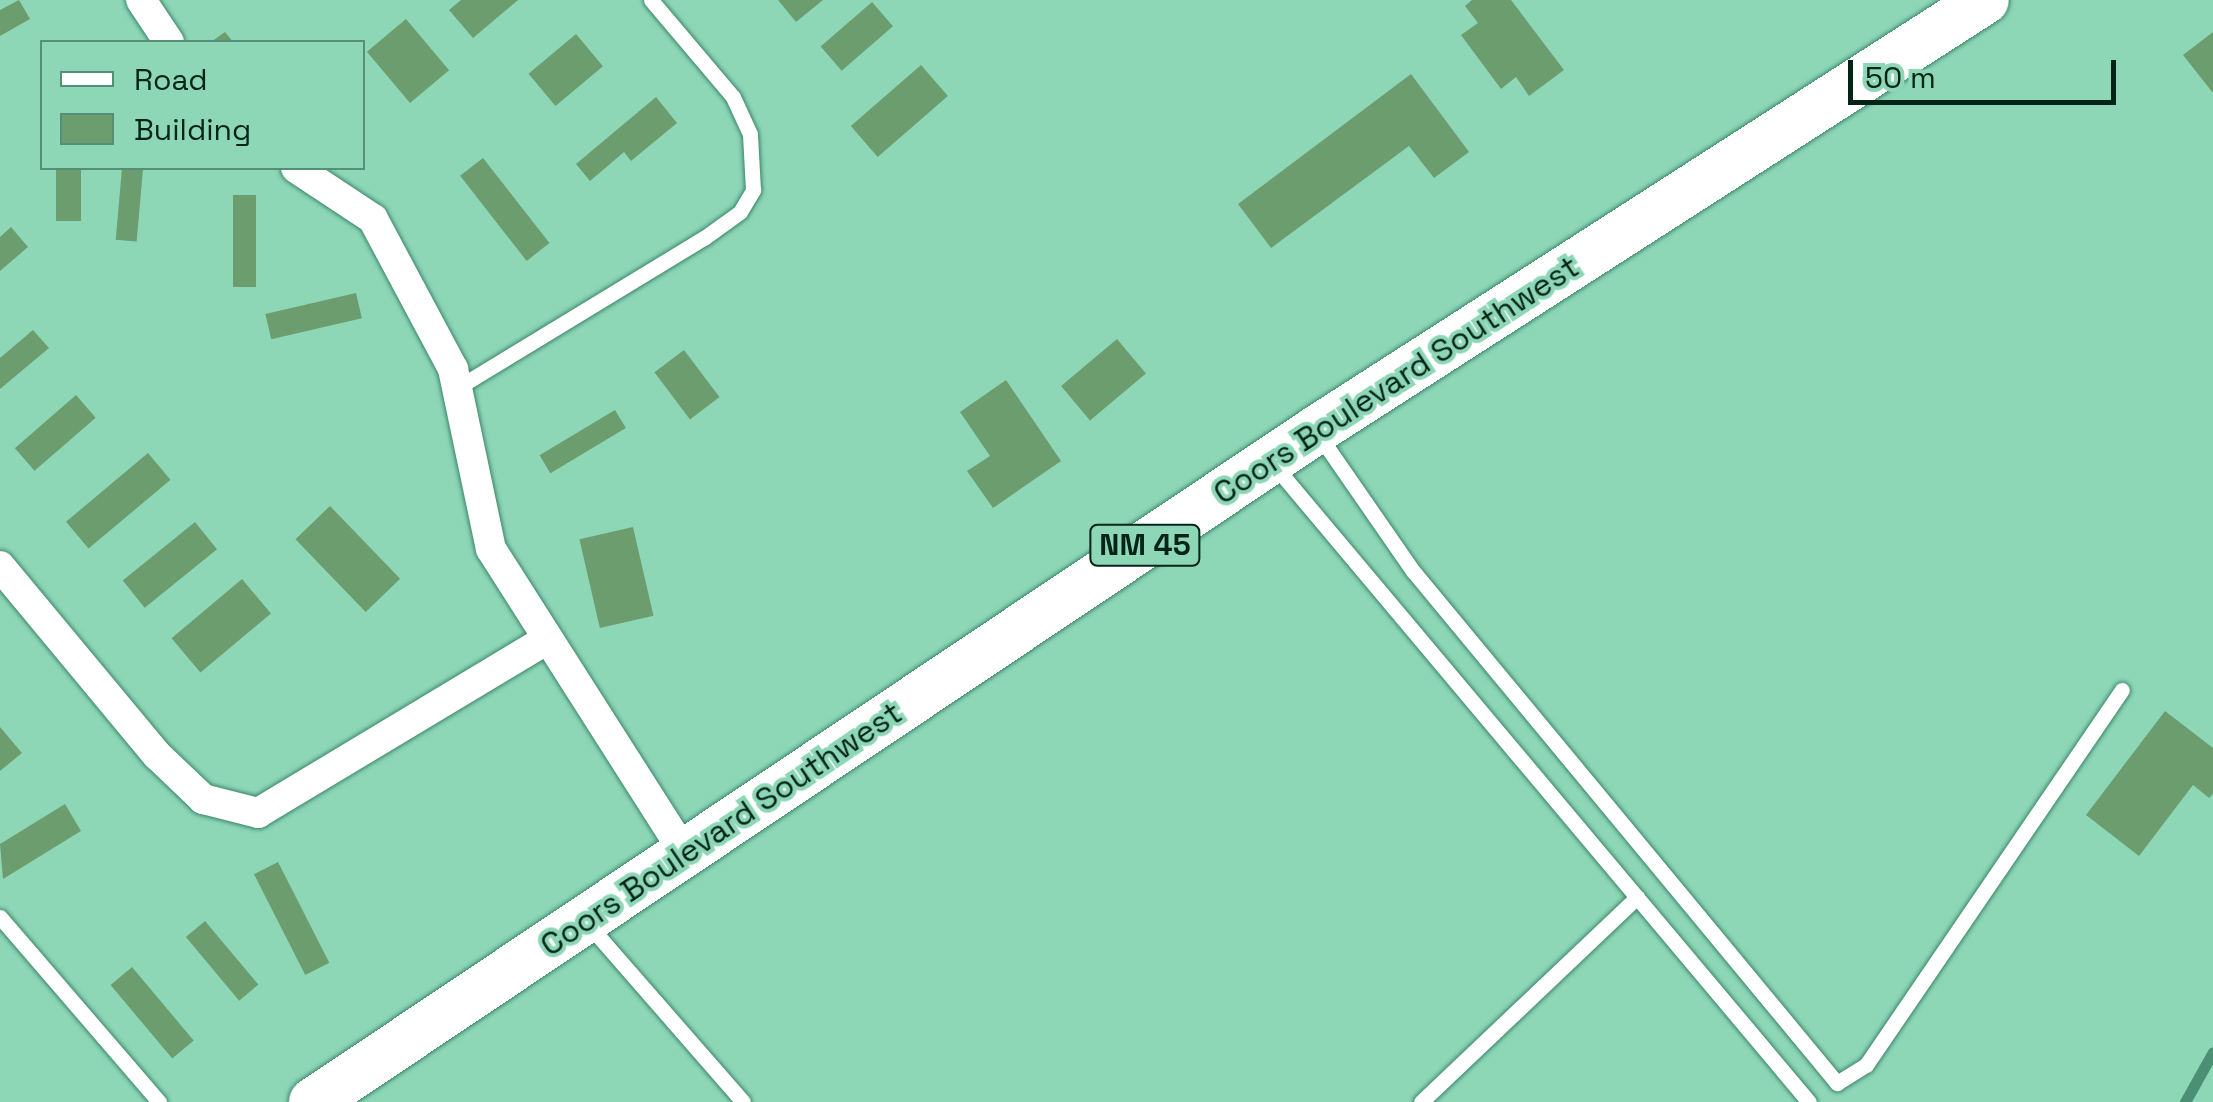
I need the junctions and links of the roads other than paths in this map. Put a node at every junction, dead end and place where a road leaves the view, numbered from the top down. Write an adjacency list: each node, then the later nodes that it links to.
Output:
1 (141, 0): 4 (street)
2 (651, 0): 6 (lane)
3 (1985, 0): 7 (main road, Coors Boulevard Southwest / NM 45)
4 (168, 40)
5 (299, 170): 6 (street)
6 (457, 388): 10 (street)
7 (1316, 430): 8 (main road, Coors Boulevard Southwest / NM 45); 11 (lane)
8 (1270, 461): 12 (main road, Coors Boulevard Southwest / NM 45); 13 (lane)
9 (0, 566): 10 (street)
10 (548, 639): 12 (street)
11 (2122, 690)
12 (684, 853): 15 (main road, Coors Boulevard Southwest / NM 45)
13 (1637, 897): 19 (lane); 20 (lane)
14 (0, 917): 16 (lane)
15 (585, 920): 17 (main road, Coors Boulevard Southwest / NM 45); 18 (lane)
16 (159, 1102)
17 (313, 1102)
18 (743, 1102)
19 (1422, 1102)
20 (1808, 1102)

